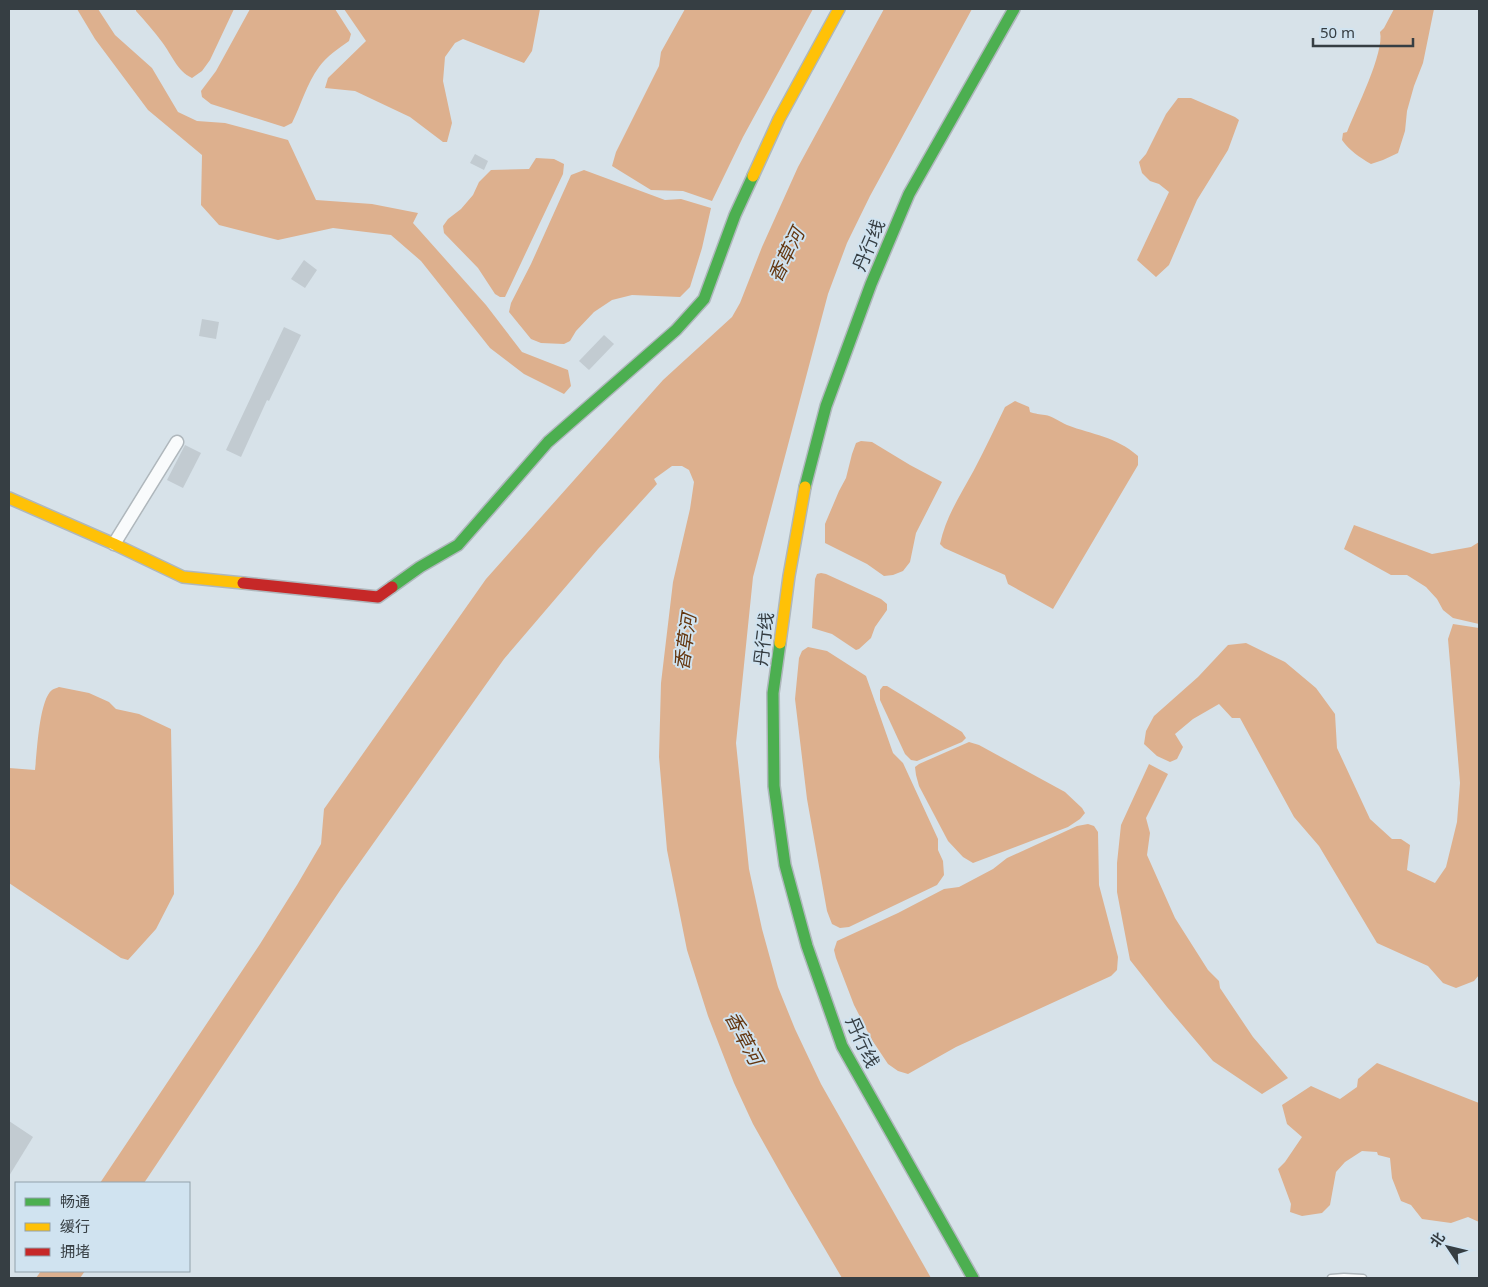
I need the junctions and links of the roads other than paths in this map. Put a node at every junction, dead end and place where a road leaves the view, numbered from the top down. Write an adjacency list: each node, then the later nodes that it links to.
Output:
1 (839, 9): 5 (main road)
2 (1014, 9): 6 (main road, 丹行线)
3 (176, 442): 5 (street)
4 (9, 498): 5 (main road)
5 (114, 544)
6 (973, 1278)
7 (1332, 1278): 8 (lane)
8 (1363, 1278)

